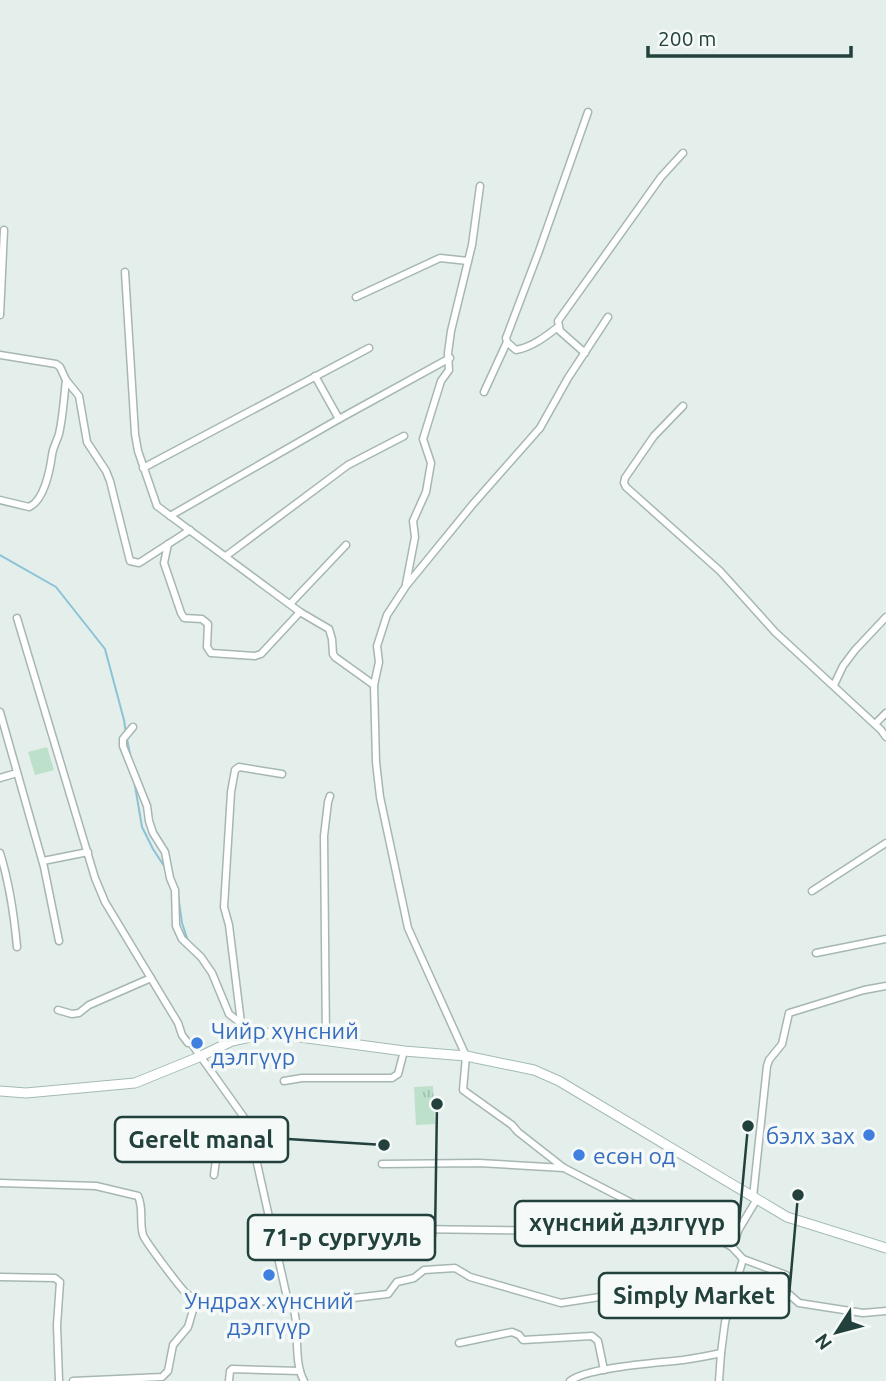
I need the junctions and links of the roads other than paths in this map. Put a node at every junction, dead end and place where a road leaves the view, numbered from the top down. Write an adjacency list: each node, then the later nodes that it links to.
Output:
1 (588, 112): 11 (street)
2 (683, 153): 10 (street)
3 (480, 186): 5 (street)
4 (4, 230): 8 (street)
5 (468, 261): 7 (street); 15 (street)
6 (125, 272): 22 (street)
7 (356, 297)
8 (0, 315)
9 (608, 317): 13 (street)
10 (558, 327): 11 (street); 13 (street)
11 (507, 342): 18 (street)
12 (369, 348): 16 (street)
13 (585, 353): 29 (street)
14 (0, 355): 17 (street)
15 (450, 358): 20 (street); 29 (street)
16 (315, 376): 20 (street); 22 (street)
17 (66, 380): 23 (street); 26 (street)
18 (484, 392)
19 (682, 406): 35 (street)
20 (339, 419): 24 (street)
21 (404, 436): 28 (street)
22 (143, 468): 24 (street)
23 (0, 500)
24 (170, 516): 25 (street)
25 (190, 530): 26 (street); 28 (street)
26 (168, 544): 31 (street)
27 (345, 545): 30 (street)
28 (226, 556): 30 (street)
29 (406, 586): 34 (street)
30 (290, 604): 31 (street)
31 (300, 612): 34 (street)
32 (886, 617): 35 (street)
33 (17, 618): 46 (street)
34 (374, 684): 61 (street)
35 (834, 685): 38 (street)
36 (0, 712): 41 (street)
37 (886, 713): 38 (street)
38 (875, 724): 40 (street)
39 (131, 729): 57 (street)
40 (886, 737)
41 (18, 773): 43 (street); 48 (street)
42 (282, 774): 57 (street)
43 (0, 778)
44 (330, 796): 59 (street)
45 (886, 843): 49 (street)
46 (88, 852): 48 (street); 54 (street)
47 (0, 853): 52 (street)
48 (43, 861): 51 (street)
49 (812, 891)
50 (886, 939): 53 (street)
51 (59, 941)
52 (17, 947)
53 (816, 953)
54 (151, 978): 56 (street); 62 (street)
55 (886, 986): 72 (street)
56 (58, 1010)
57 (242, 1024): 58 (street)
58 (243, 1038): 59 (main road); 62 (main road)
59 (326, 1041): 60 (main road)
60 (404, 1051): 61 (main road); 63 (street)
61 (466, 1056): 69 (street); 72 (main road)
62 (200, 1057): 64 (main road); 66 (street)
63 (284, 1081)
64 (0, 1091)
65 (140, 1122): 67 (street)
66 (247, 1124): 67 (street); 80 (street)
67 (220, 1130): 70 (street)
68 (382, 1164): 69 (street)
69 (564, 1168): 74 (street)
70 (214, 1175)
71 (0, 1183): 79 (street)
72 (755, 1198): 75 (street); 76 (main road)
73 (331, 1228): 74 (street)
74 (689, 1233): 75 (street)
75 (732, 1247): 77 (street)
76 (886, 1248)
77 (743, 1259): 81 (street); 82 (street)
78 (0, 1277): 88 (street)
79 (196, 1300): 80 (street); 87 (street)
80 (290, 1303): 81 (street); 86 (street)
81 (729, 1309): 84 (street)
82 (886, 1311)
83 (459, 1343): 85 (street)
84 (721, 1353): 85 (street); 92 (street)
85 (604, 1370): 91 (street)
86 (301, 1378): 90 (street)
87 (106, 1380): 89 (street)
88 (59, 1381)
89 (73, 1381)
90 (229, 1381)
91 (570, 1381)
92 (719, 1381)

